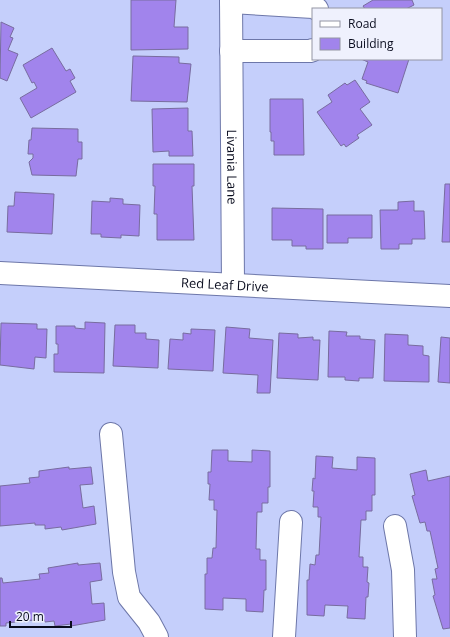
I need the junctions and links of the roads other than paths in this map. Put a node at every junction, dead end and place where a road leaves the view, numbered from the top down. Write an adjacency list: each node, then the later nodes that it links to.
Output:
1 (231, 1): 2 (street, Livania Lane); 3 (street, Livania Lane)
2 (315, 8)
3 (231, 51): 4 (street); 6 (street, Livania Lane)
4 (312, 51)
5 (0, 273): 6 (street, Red Leaf Drive)
6 (233, 284): 7 (street, Red Leaf Drive)
7 (450, 296)
8 (111, 434): 11 (street)
9 (291, 522): 12 (street)
10 (395, 526): 13 (street)
11 (155, 636)
12 (284, 637)
13 (404, 637)

